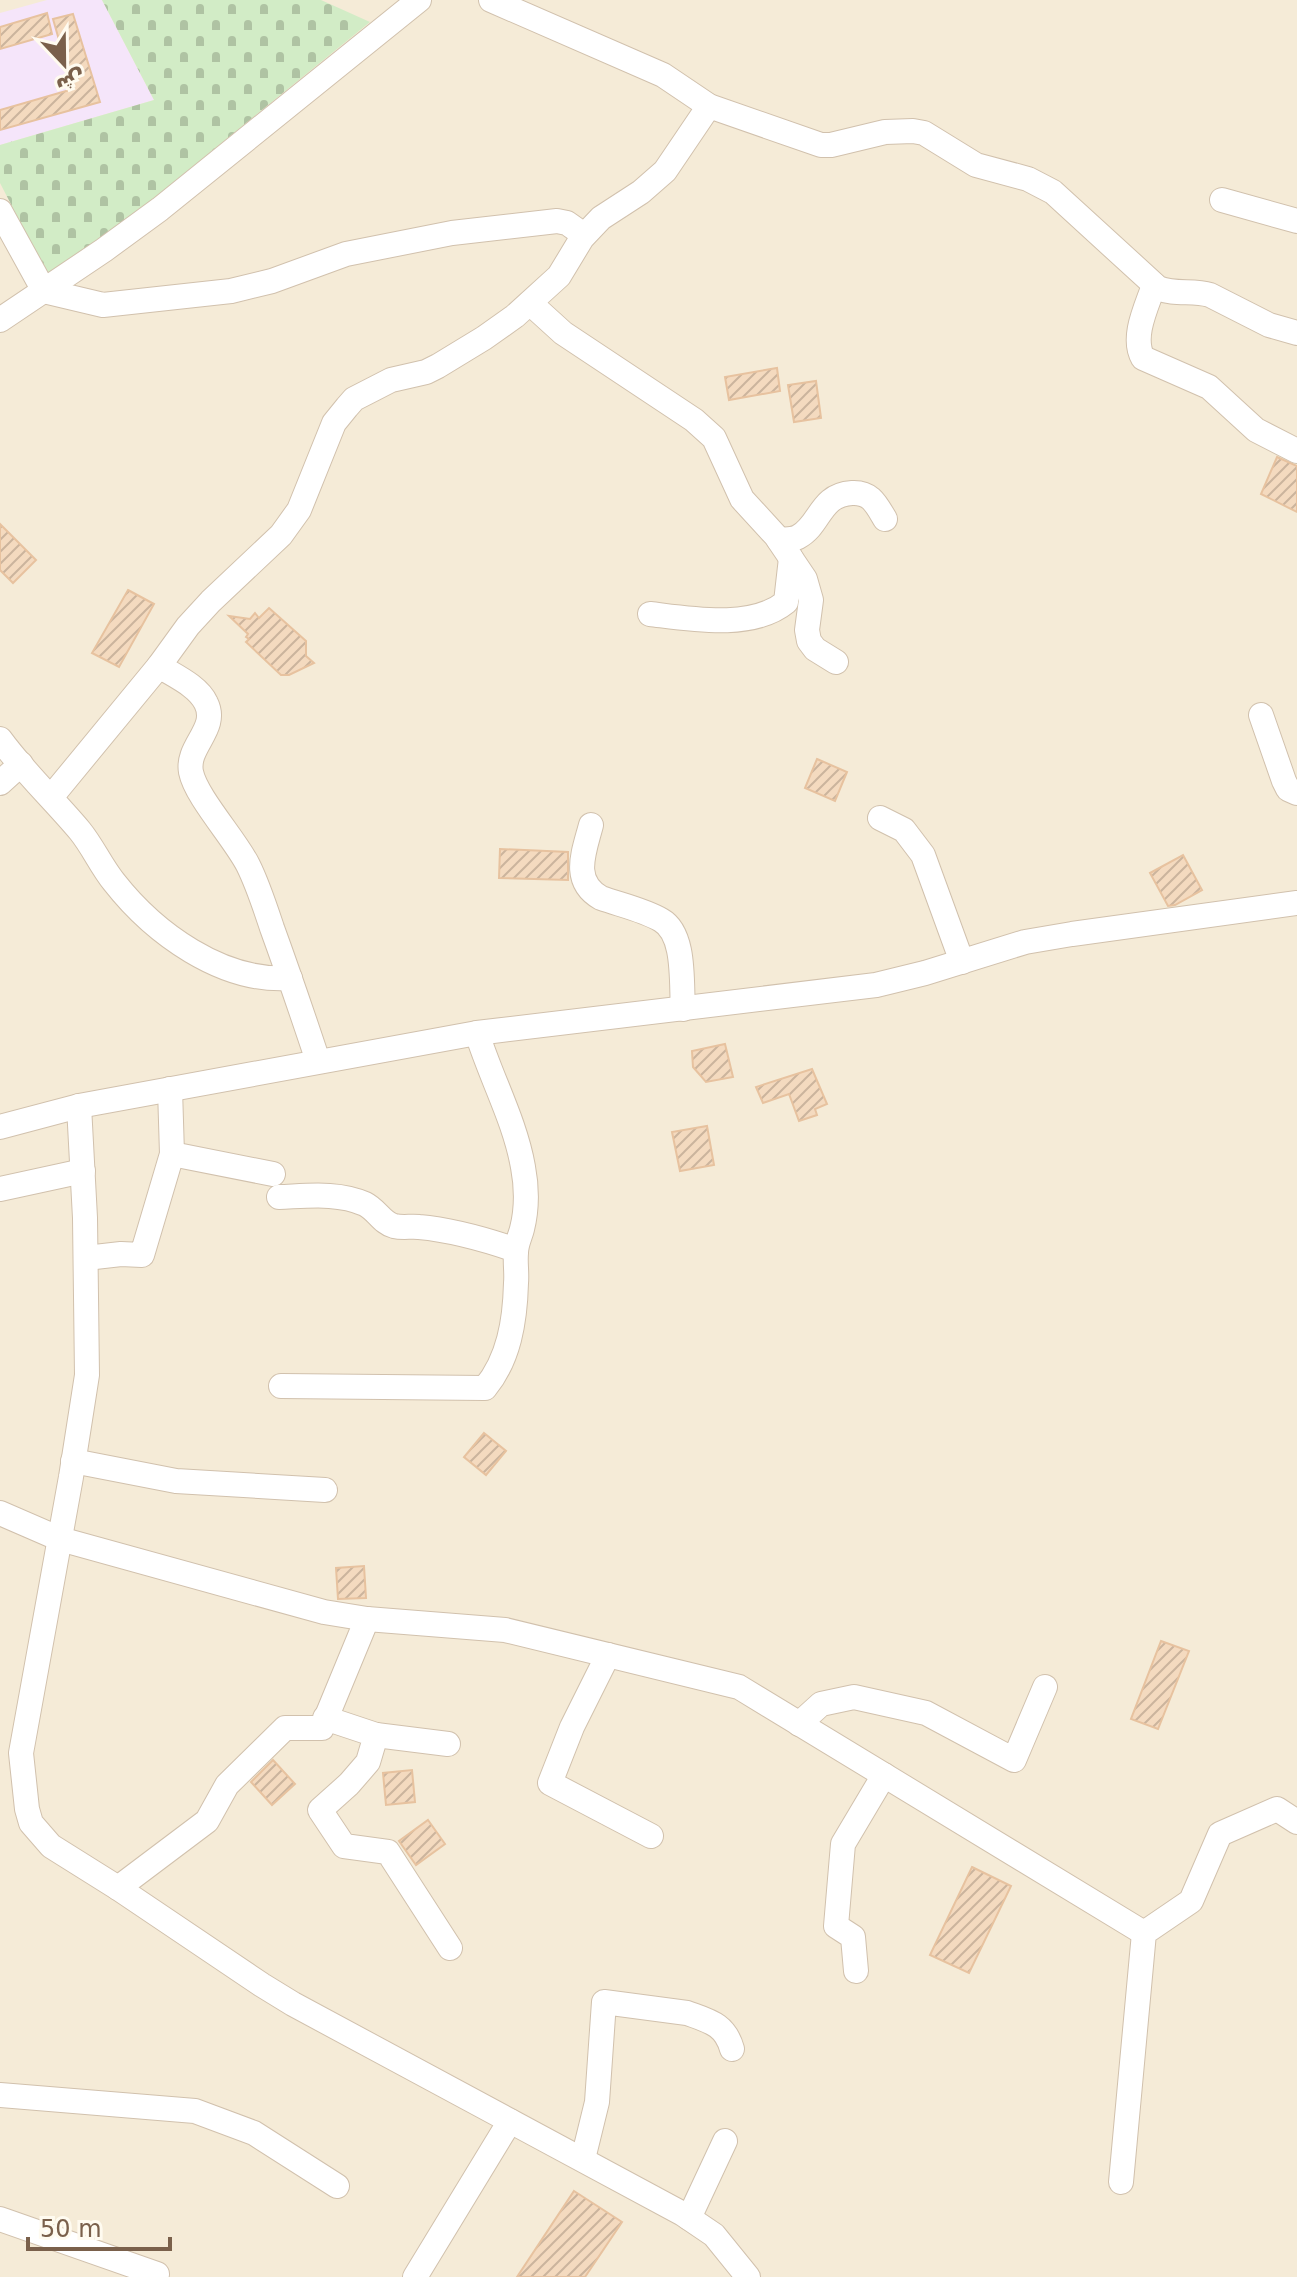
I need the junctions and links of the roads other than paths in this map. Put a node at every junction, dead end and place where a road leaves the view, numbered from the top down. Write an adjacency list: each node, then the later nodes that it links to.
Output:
1 (419, 0): 9 (street)
2 (491, 0): 3 (street)
3 (709, 106): 7 (street); 8 (street)
4 (1222, 200): 6 (street)
5 (0, 211): 9 (street)
6 (1297, 221)
7 (584, 235): 9 (street); 10 (street)
8 (1154, 285): 12 (street); 13 (street)
9 (44, 291): 11 (street)
10 (530, 303): 15 (street); 18 (street)
11 (0, 320)
12 (1297, 333)
13 (1297, 451)
14 (885, 519): 15 (street)
15 (785, 549): 16 (street); 17 (street)
16 (650, 614)
17 (836, 662)
18 (159, 666): 24 (street); 29 (street)
19 (1261, 715): 23 (street)
20 (0, 739): 21 (street)
21 (21, 764): 22 (street); 24 (street)
22 (0, 783)
23 (1297, 793)
24 (52, 796): 29 (street)
25 (880, 818): 28 (street)
26 (591, 825): 30 (street)
27 (1297, 903): 28 (street)
28 (962, 962): 30 (street)
29 (290, 978): 32 (street)
30 (683, 1009): 31 (street)
31 (477, 1033): 32 (street); 39 (street)
32 (318, 1061): 33 (street)
33 (170, 1089): 34 (street); 36 (street)
34 (79, 1106): 35 (street); 37 (street)
35 (0, 1127)
36 (172, 1154): 39 (street); 40 (street)
37 (83, 1171): 38 (street); 40 (street)
38 (0, 1189)
39 (516, 1250): 41 (street)
40 (86, 1258): 42 (street)
41 (281, 1386)
42 (73, 1461): 43 (street); 45 (street)
43 (325, 1490)
44 (0, 1513): 45 (street)
45 (60, 1539): 46 (street); 53 (street)
46 (367, 1619): 47 (street); 49 (street)
47 (608, 1655): 50 (street); 56 (street)
48 (1045, 1687): 50 (street)
49 (325, 1718): 51 (street); 57 (street)
50 (799, 1724): 54 (street)
51 (376, 1735): 52 (street); 59 (street)
52 (448, 1744)
53 (11, 1756): 57 (street)
54 (884, 1775): 58 (street); 60 (street)
55 (1297, 1822): 58 (street)
56 (651, 1836)
57 (118, 1888): 63 (street)
58 (1144, 1933): 66 (street)
59 (450, 1948)
60 (856, 1971)
61 (732, 2049): 65 (street)
62 (0, 2095): 67 (street)
63 (510, 2121): 65 (street); 71 (street)
64 (725, 2141): 68 (street)
65 (583, 2159): 68 (street)
66 (1121, 2182)
67 (337, 2186)
68 (689, 2218): 72 (street)
69 (0, 2219): 70 (street)
70 (157, 2274)
71 (415, 2277)
72 (748, 2277)

